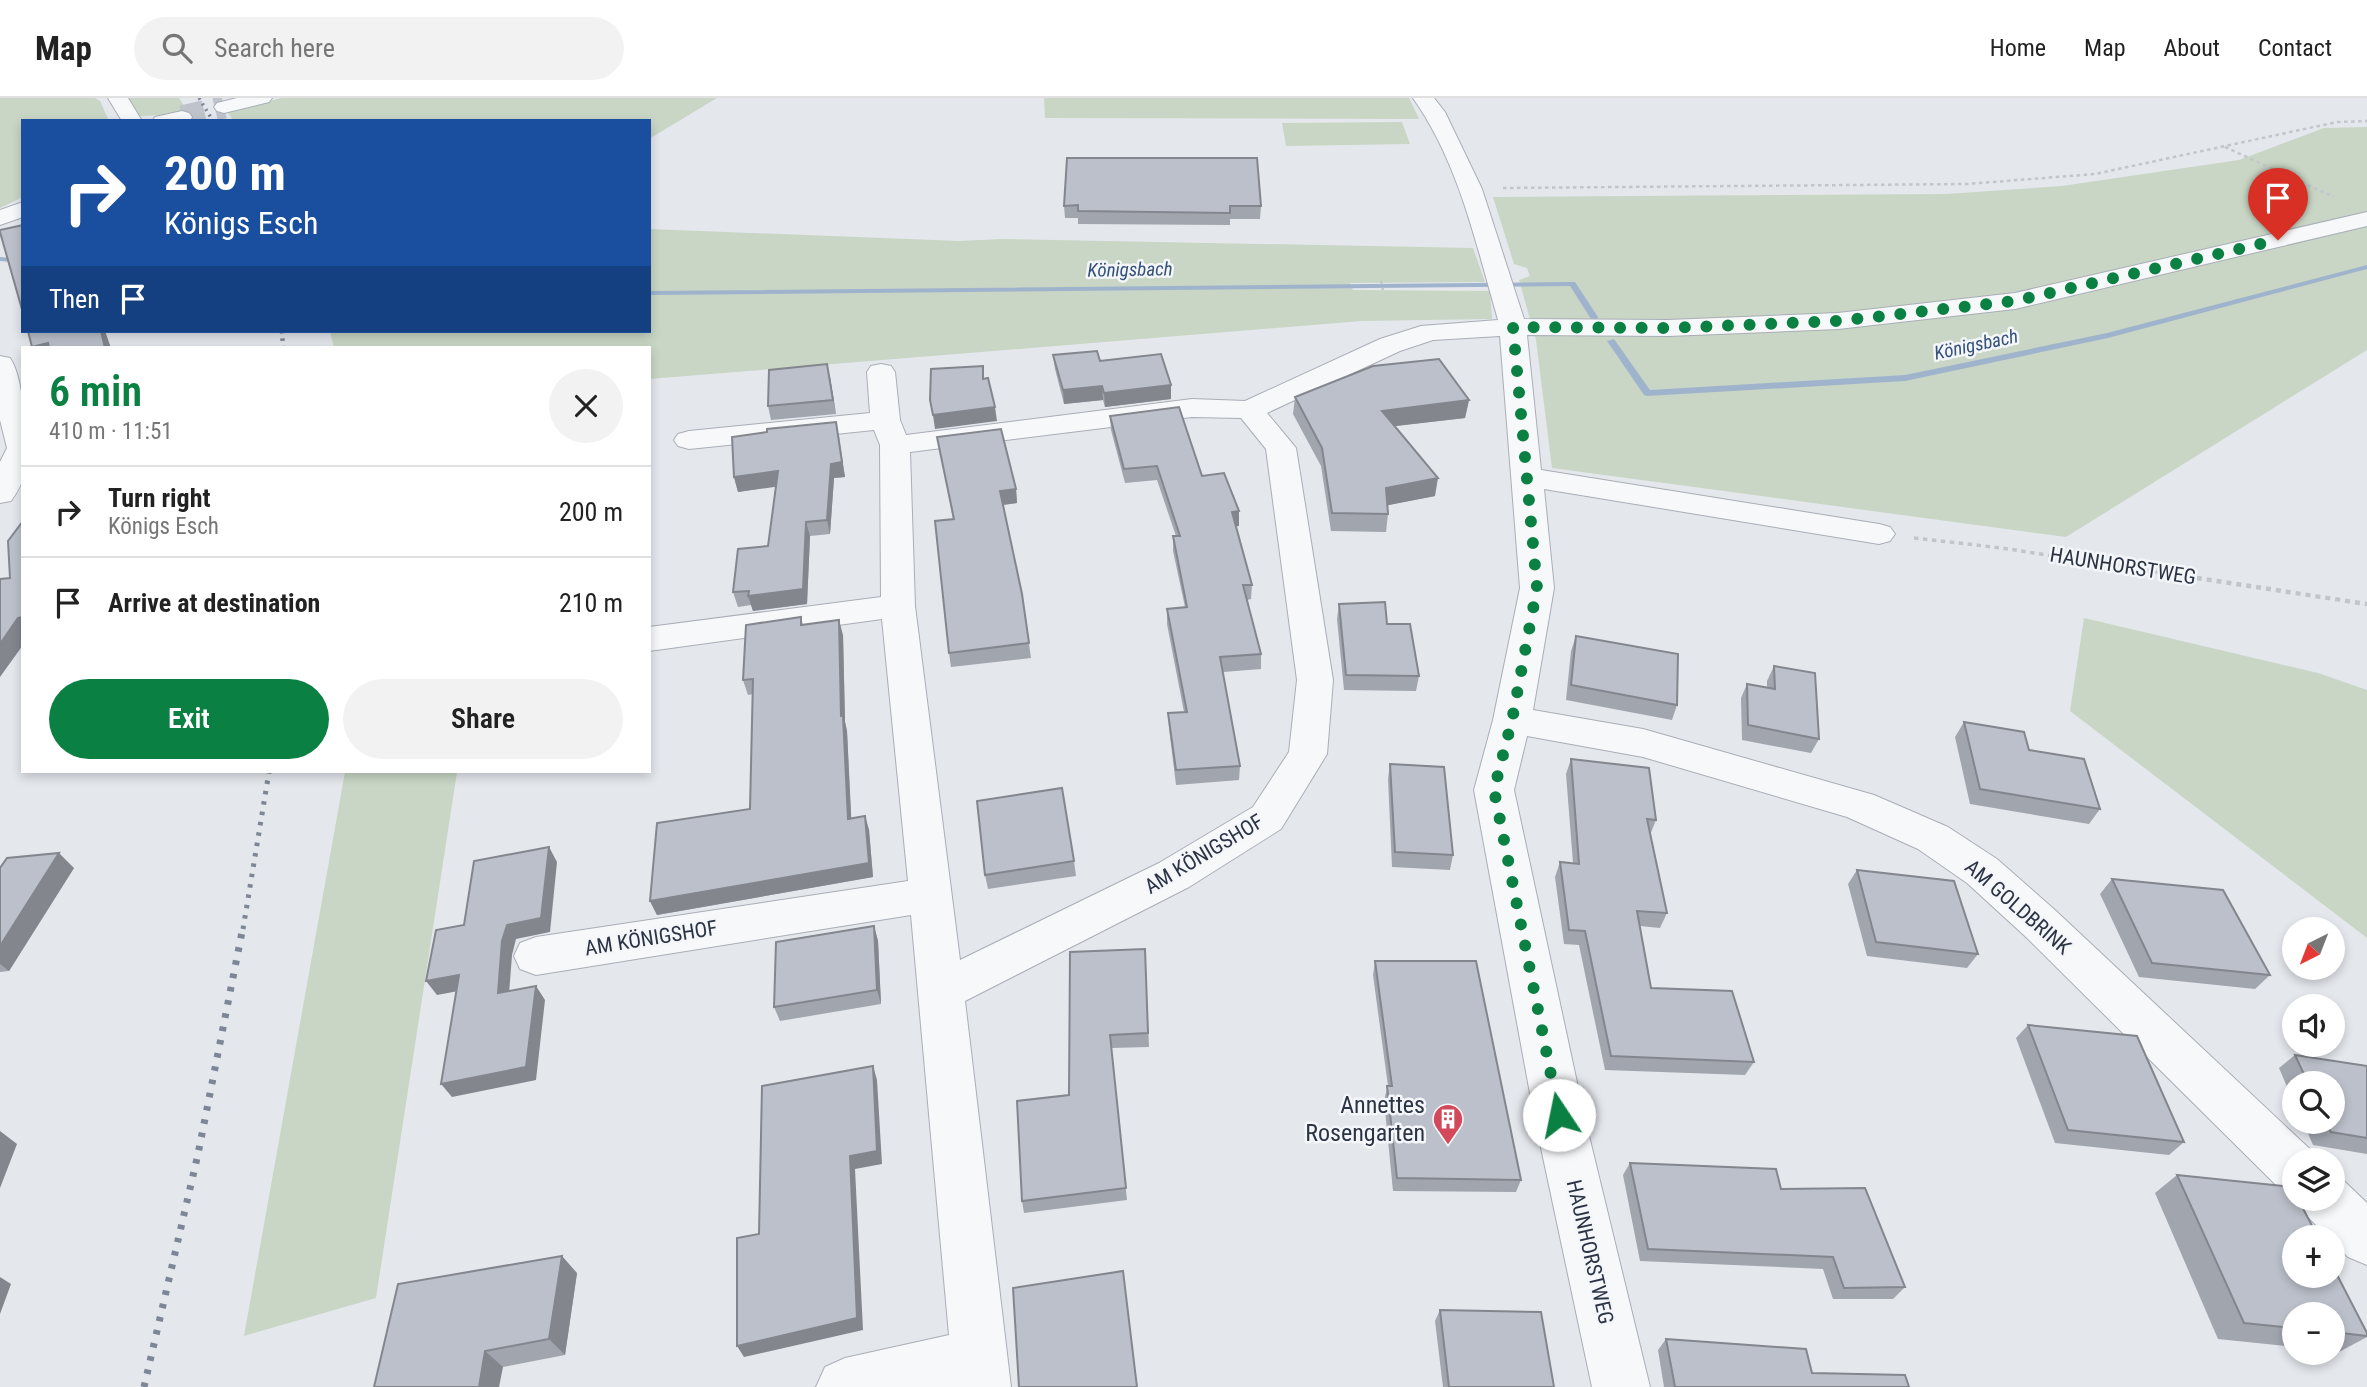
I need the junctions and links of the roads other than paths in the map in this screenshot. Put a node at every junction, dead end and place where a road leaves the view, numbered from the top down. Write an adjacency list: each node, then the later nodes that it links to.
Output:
1 (118, 98): 5 (street)
2 (262, 98): 4 (street)
3 (1423, 98): 9 (street, HAUNHORSTWEG)
4 (224, 107)
5 (130, 119)
6 (21, 210): 7 (street)
7 (0, 218)
8 (2367, 219): 9 (street)
9 (1513, 327): 12 (street); 17 (street, HAUNHORSTWEG)
10 (1, 372): 15 (street)
11 (881, 372): 13 (street)
12 (1249, 410): 13 (street); 25 (street, AM KÖNIGSHOF)
13 (890, 433): 14 (street); 20 (street)
14 (689, 440)
15 (21, 444)
16 (21, 450): 18 (street)
17 (1525, 477): 19 (street); 22 (street, HAUNHORSTWEG)
18 (0, 494)
19 (1879, 534)
20 (898, 606): 21 (street); 23 (street)
21 (651, 639)
22 (1512, 720): 26 (street, AM GOLDBRINK); 31 (street, HAUNHORSTWEG)
23 (931, 895): 24 (street, AM KÖNIGSHOF); 25 (street)
24 (536, 956)
25 (940, 992): 29 (street)
26 (2282, 1156)
27 (2338, 1211): 28 (street)
28 (2367, 1239)
29 (980, 1371): 30 (street)
30 (845, 1387)
31 (1621, 1387)

